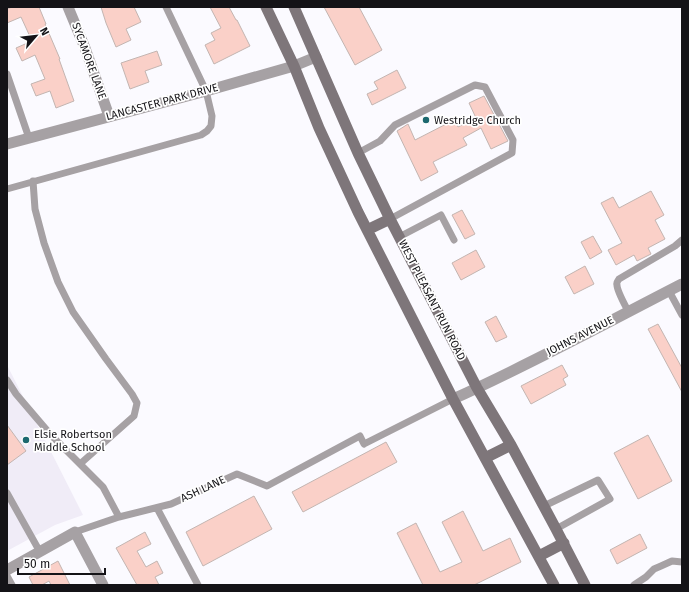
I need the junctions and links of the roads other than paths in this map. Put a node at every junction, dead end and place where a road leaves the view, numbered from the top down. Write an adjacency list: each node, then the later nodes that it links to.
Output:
1 (68, 7): 9 (street, SYCAMORE LANE)
2 (166, 7): 8 (lane)
3 (266, 7): 6 (main road)
4 (294, 7): 5 (main road, WEST PLEASANT RUN ROAD)
5 (316, 57): 6 (street, LANCASTER PARK DRIVE); 12 (main road, WEST PLEASANT RUN ROAD)
6 (294, 66): 8 (street, LANCASTER PARK DRIVE); 16 (main road)
7 (7, 74): 10 (lane)
8 (206, 91): 9 (street, LANCASTER PARK DRIVE); 13 (lane)
9 (109, 116): 10 (street, LANCASTER PARK DRIVE)
10 (29, 138): 11 (street, LANCASTER PARK DRIVE)
11 (7, 144)
12 (358, 154): 15 (main road, WEST PLEASANT RUN ROAD); 15 (lane)
13 (33, 181): 14 (lane); 29 (lane)
14 (7, 189)
15 (390, 219): 16 (main road); 17 (main road, WEST PLEASANT RUN ROAD)
16 (367, 230): 26 (main road)
17 (399, 237): 18 (lane); 25 (main road, WEST PLEASANT RUN ROAD)
18 (454, 240)
19 (682, 240): 22 (lane)
20 (682, 284): 21 (street, JOHNS AVENUE)
21 (669, 291): 22 (street, JOHNS AVENUE); 23 (lane)
22 (628, 311): 25 (street, JOHNS AVENUE)
23 (682, 315)
24 (7, 380): 29 (lane)
25 (477, 388): 26 (street, ASH LANE); 27 (main road, WEST PLEASANT RUN ROAD)
26 (453, 399): 28 (main road); 32 (lane, ASH LANE)
27 (511, 445): 28 (main road); 31 (main road, WEST PLEASANT RUN ROAD)
28 (485, 458): 38 (main road)
29 (80, 464): 33 (lane)
30 (7, 493): 37 (lane)
31 (544, 506): 34 (main road, WEST PLEASANT RUN ROAD); 34 (lane)
32 (157, 508): 33 (lane, ASH LANE); 44 (lane)
33 (119, 518): 35 (lane, ASH LANE)
34 (556, 529): 36 (main road, WEST PLEASANT RUN ROAD)
35 (74, 532): 37 (street, ASH LANE); 43 (street)
36 (564, 543): 38 (main road); 46 (main road, WEST PLEASANT RUN ROAD)
37 (40, 552): 40 (street, ASH LANE)
38 (539, 556): 45 (main road)
39 (682, 562): 47 (lane)
40 (7, 570)
41 (7, 576): 42 (lane)
42 (12, 585)
43 (103, 585)
44 (198, 585)
45 (554, 585)
46 (585, 585)
47 (634, 585)

